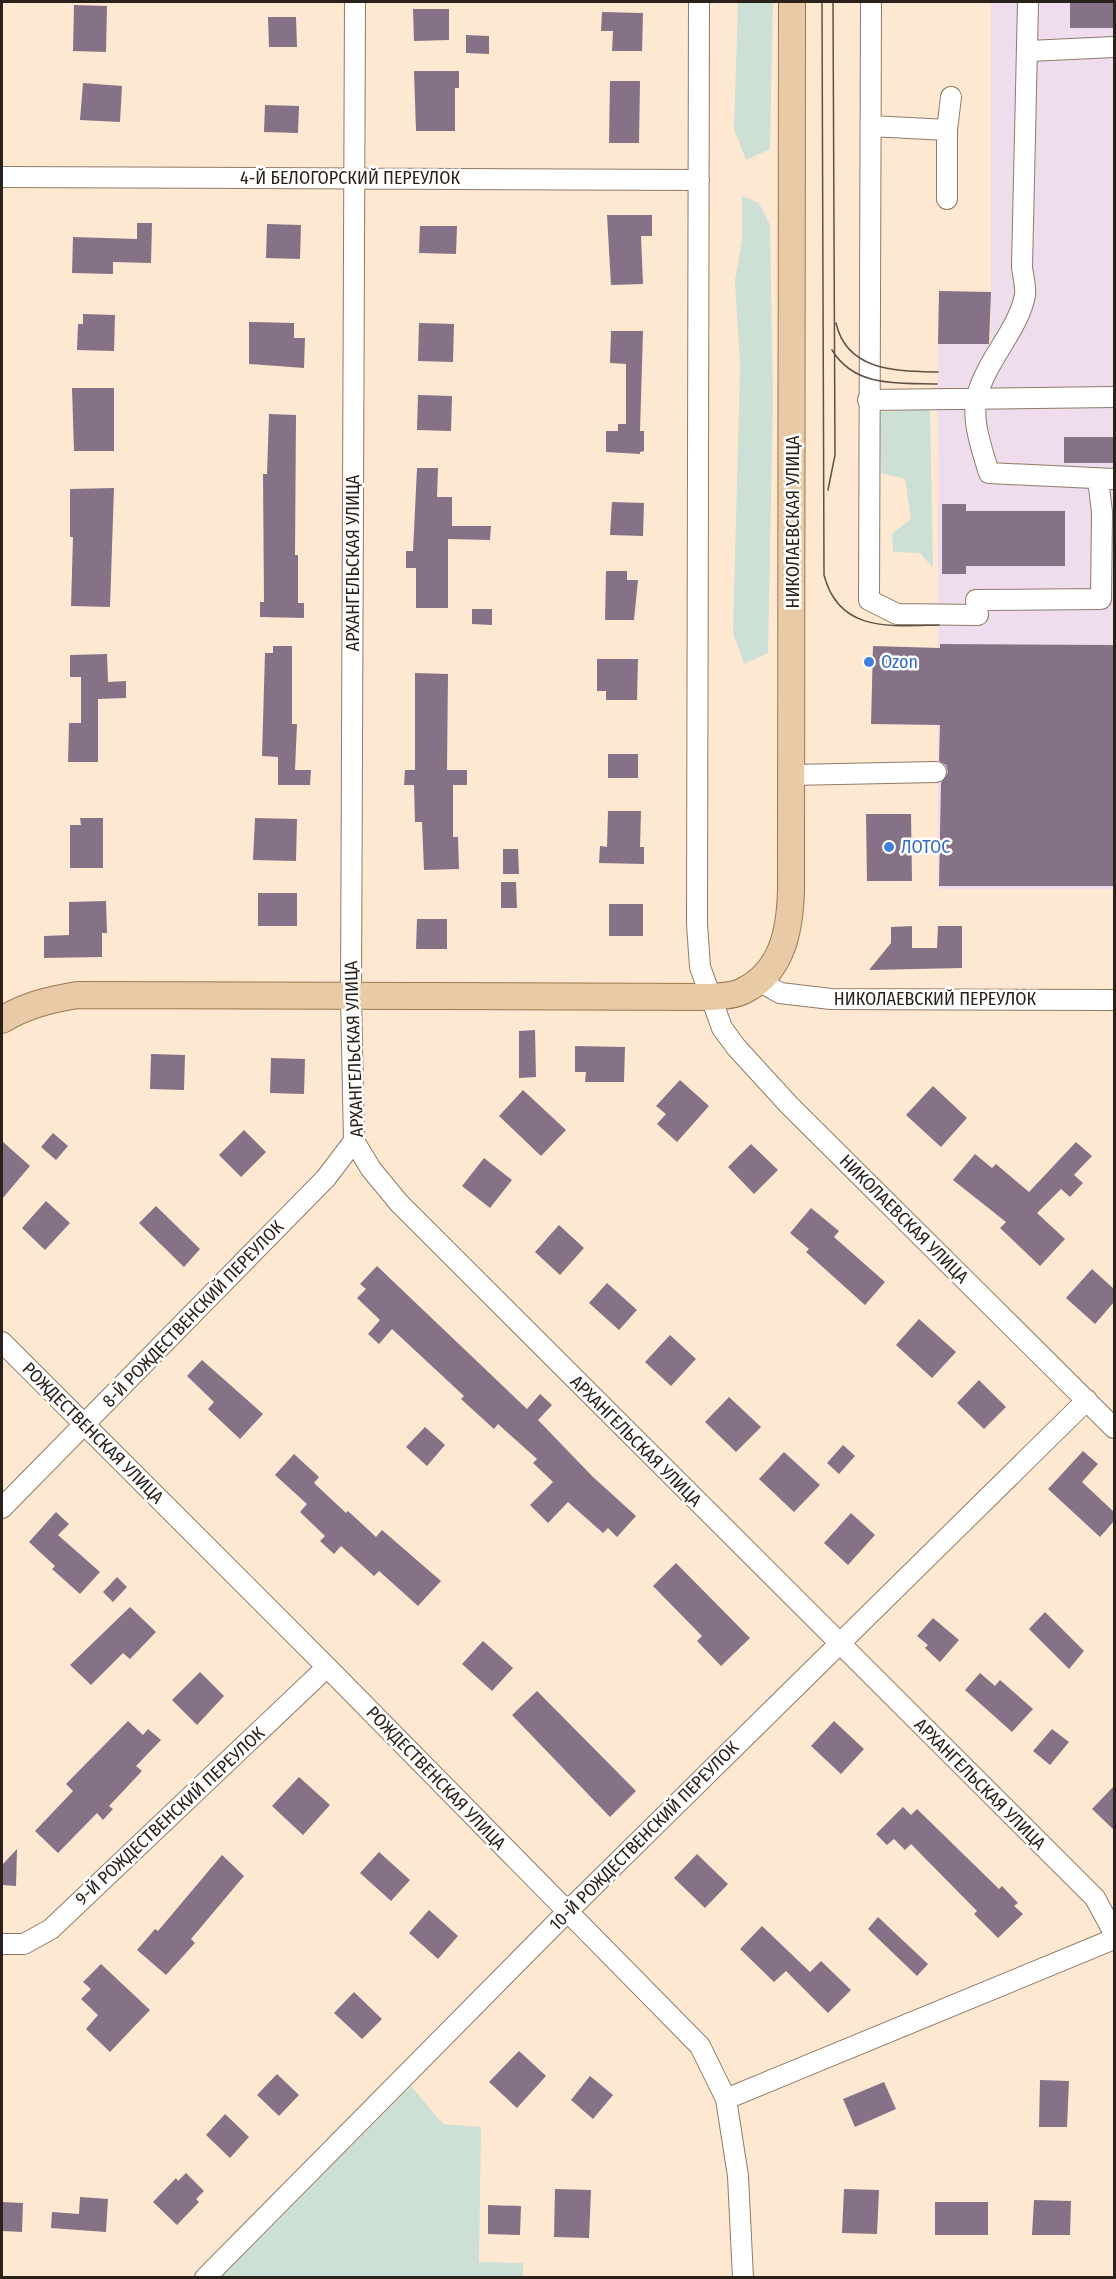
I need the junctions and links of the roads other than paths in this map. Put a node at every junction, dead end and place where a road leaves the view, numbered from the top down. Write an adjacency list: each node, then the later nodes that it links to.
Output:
1 (355, 2): 12 (street, АРХАНГЕЛЬСКАЯ УЛИЦА)
2 (699, 2): 13 (street, НИКОЛАЕВСКАЯ УЛИЦА)
3 (792, 2): 20 (main road, НИКОЛАЕВСКАЯ УЛИЦА)
4 (871, 2): 9 (street)
5 (1028, 2): 7 (street)
6 (1114, 47): 7 (street)
7 (1029, 51): 15 (street)
8 (951, 97): 10 (street)
9 (871, 126): 10 (street); 17 (street)
10 (947, 130): 14 (street)
11 (2, 177): 12 (street, 4-Й БЕЛОГОРСКИЙ ПЕРЕУЛОК)
12 (355, 177): 13 (street, 4-Й БЕЛОГОРСКИЙ ПЕРЕУЛОК); 22 (street, АРХАНГЕЛЬСКАЯ УЛИЦА)
13 (699, 180): 23 (street, НИКОЛАЕВСКАЯ УЛИЦА)
14 (947, 199)
15 (977, 397): 16 (street); 17 (street); 18 (street)
16 (1114, 397)
17 (868, 400): 18 (street)
18 (1106, 479)
19 (936, 772): 20 (street)
20 (791, 775): 21 (main road, НИКОЛАЕВСКАЯ УЛИЦА)
21 (759, 981): 23 (main road, НИКОЛАЕВСКАЯ УЛИЦА); 24 (street, НИКОЛАЕВСКИЙ ПЕРЕУЛОК)
22 (351, 996): 23 (main road); 25 (main road); 26 (street, АРХАНГЕЛЬСКАЯ УЛИЦА)
23 (711, 998): 28 (street, НИКОЛАЕВСКАЯ УЛИЦА)
24 (1114, 1000)
25 (2, 1020)
26 (354, 1141): 29 (street, 8-Й РОЖДЕСТВЕНСКИЙ ПЕРЕУЛОК); 32 (street, АРХАНГЕЛЬСКАЯ УЛИЦА)
27 (2, 1342): 29 (street, РОЖДЕСТВЕНСКАЯ УЛИЦА)
28 (1087, 1400): 30 (street, НИКОЛАЕВСКАЯ УЛИЦА); 32 (street, 10-Й РОЖДЕСТВЕНСКИЙ ПЕРЕУЛОК)
29 (86, 1425): 31 (street, 8-Й РОЖДЕСТВЕНСКИЙ ПЕРЕУЛОК); 33 (street, РОЖДЕСТВЕНСКАЯ УЛИЦА)
30 (1114, 1428)
31 (2, 1508)
32 (838, 1644): 34 (street, 10-Й РОЖДЕСТВЕНСКИЙ ПЕРЕУЛОК); 35 (street, АРХАНГЕЛЬСКАЯ УЛИЦА)
33 (327, 1667): 34 (street, РОЖДЕСТВЕНСКАЯ УЛИЦА); 37 (street, 9-Й РОЖДЕСТВЕНСКИЙ ПЕРЕУЛОК)
34 (567, 1912): 38 (street, РОЖДЕСТВЕНСКАЯ УЛИЦА); 39 (street, 10-Й РОЖДЕСТВЕНСКИЙ ПЕРЕУЛОК)
35 (1114, 1933)
36 (1114, 1939): 38 (street)
37 (2, 1944)
38 (726, 2100): 40 (street, РОЖДЕСТВЕНСКАЯ УЛИЦА)
39 (205, 2277)
40 (742, 2277)

